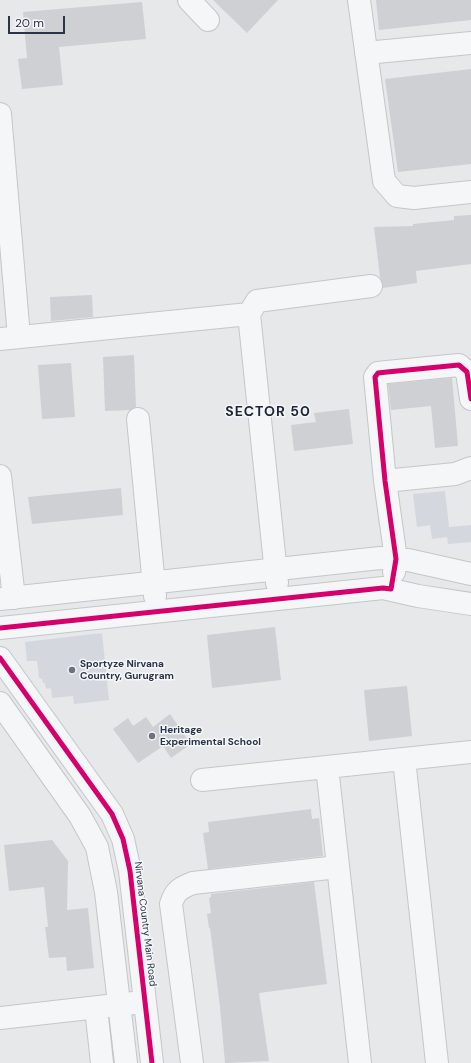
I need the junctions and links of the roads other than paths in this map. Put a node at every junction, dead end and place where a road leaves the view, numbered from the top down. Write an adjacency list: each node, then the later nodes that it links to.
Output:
1 (189, 0): 3 (street)
2 (359, 0): 5 (street)
3 (208, 20)
4 (471, 43): 5 (street)
5 (366, 53): 7 (street)
6 (1, 128): 10 (street)
7 (471, 192)
8 (371, 286): 9 (street)
9 (249, 314): 10 (street); 17 (street)
10 (10, 338)
11 (471, 399): 15 (street)
12 (138, 419): 19 (street)
13 (471, 468): 15 (street)
14 (0, 476): 21 (street)
15 (385, 482): 16 (street)
16 (396, 559): 17 (street); 18 (street); 20 (street)
17 (275, 569): 19 (street); 22 (street)
18 (471, 574)
19 (154, 582): 21 (street); 24 (street)
20 (391, 589): 22 (street); 23 (street)
21 (7, 599)
22 (278, 599): 24 (street)
23 (471, 604)
24 (157, 611): 25 (street)
25 (0, 628)
26 (0, 658): 33 (street, Nirvana Country Main Road)
27 (0, 703): 34 (street)
28 (471, 752): 29 (street)
29 (404, 759): 30 (street); 42 (street)
30 (327, 767): 31 (street); 32 (street)
31 (202, 780)
32 (338, 867): 40 (street); 41 (street)
33 (145, 1001): 34 (street); 39 (street, Nirvana Country Main Road)
34 (120, 1004): 35 (street); 38 (street)
35 (96, 1008): 36 (street); 37 (street)
36 (0, 1018)
37 (102, 1063)
38 (126, 1063)
39 (152, 1063)
40 (192, 1063)
41 (360, 1063)
42 (437, 1063)

